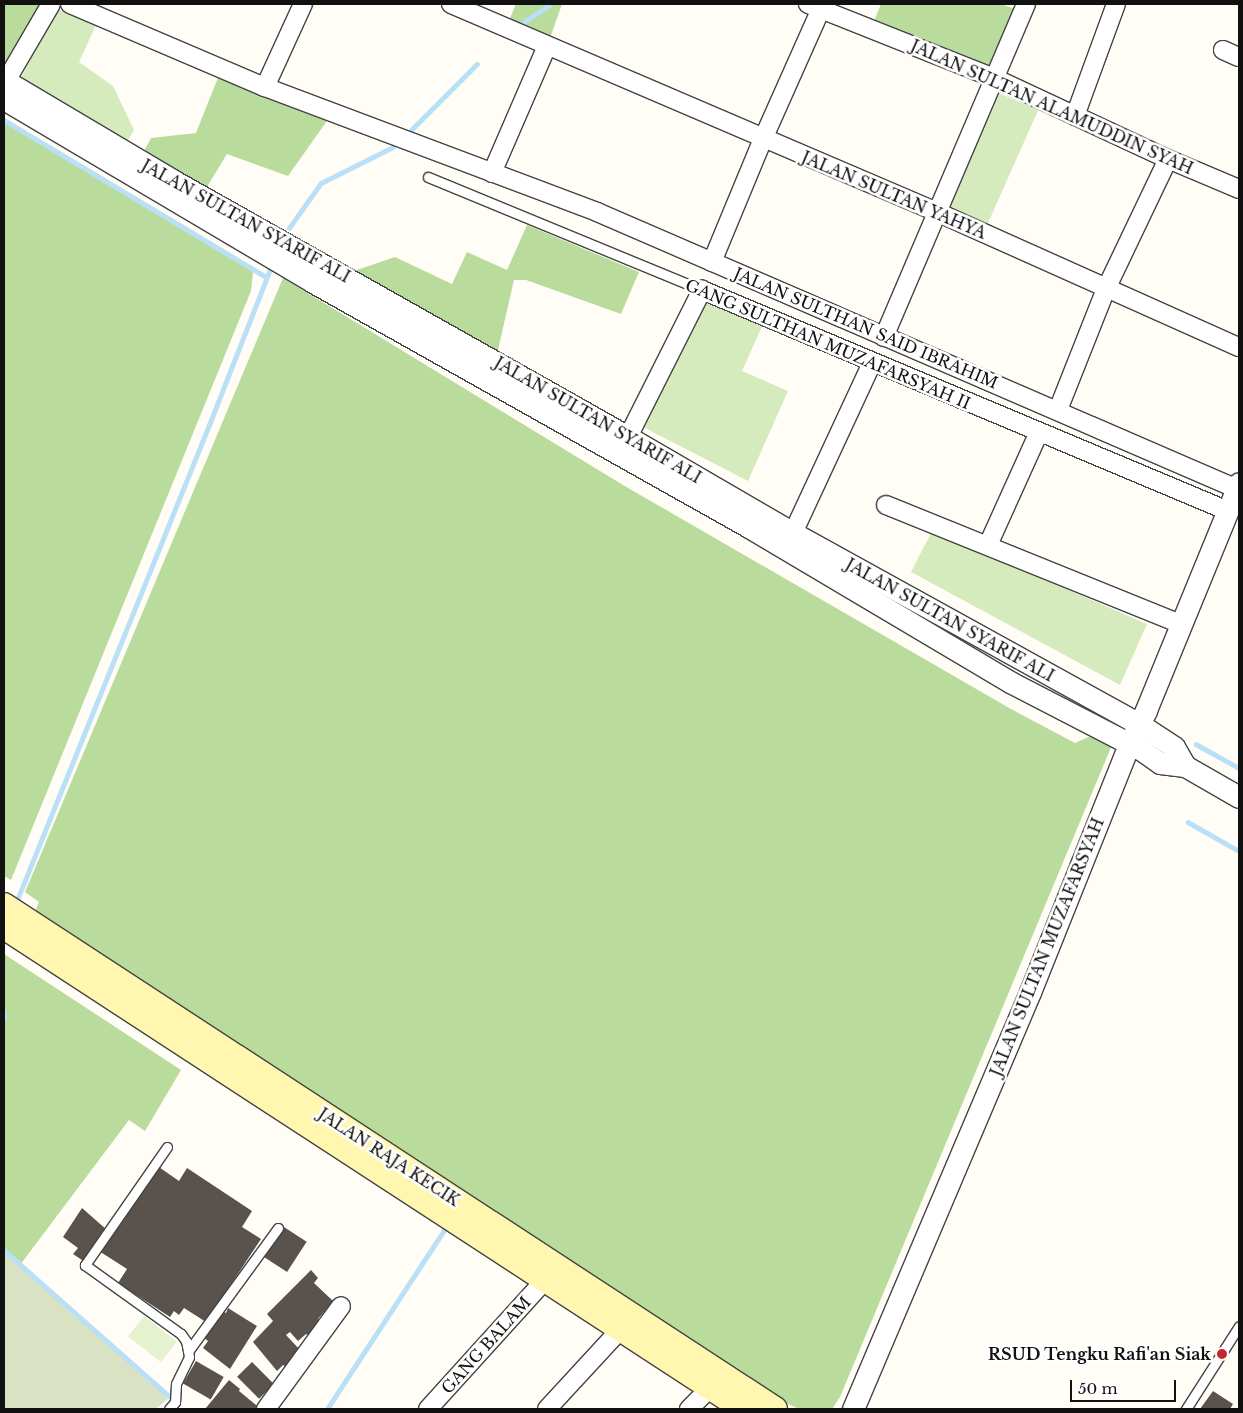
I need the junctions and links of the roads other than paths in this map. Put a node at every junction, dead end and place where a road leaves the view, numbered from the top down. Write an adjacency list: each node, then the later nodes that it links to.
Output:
1 (51, 4): 10 (street)
2 (70, 4): 11 (street, JALAN SULTHAN SAID IBRAHIM)
3 (303, 4): 11 (street)
4 (451, 4): 8 (street, JALAN SULTAN YAHYA)
5 (1026, 4): 9 (street)
6 (1116, 4): 12 (street)
7 (817, 6): 9 (street, JALAN SULTAN ALAMUDDIN SYAH); 13 (street)
8 (547, 46): 13 (street, JALAN SULTAN YAHYA); 15 (street)
9 (994, 78): 12 (street, JALAN SULTAN ALAMUDDIN SYAH); 18 (street)
10 (4, 87): 20 (street, JALAN SULTAN SYARIF ALI)
11 (265, 87): 15 (street, JALAN SULTHAN SAID IBRAHIM)
12 (1075, 116): 14 (street, JALAN SULTAN ALAMUDDIN SYAH)
13 (762, 139): 18 (street, JALAN SULTAN YAHYA); 19 (street)
14 (1168, 159): 17 (street, JALAN SULTAN ALAMUDDIN SYAH); 21 (street)
15 (492, 172): 19 (street, JALAN SULTHAN SAID IBRAHIM)
16 (428, 176): 22 (lane, GANG SULTHAN MUZAFARSYAH II)
17 (1239, 189)
18 (939, 213): 21 (street, JALAN SULTAN YAHYA); 23 (street)
19 (712, 262): 23 (street, JALAN SULTHAN SAID IBRAHIM)
20 (319, 274): 28 (street, JALAN SULTAN SYARIF ALI); 36 (street, JALAN SULTAN SYARIF ALI)
21 (1106, 289): 24 (street, JALAN SULTAN YAHYA); 26 (street)
22 (702, 290): 25 (street, GANG SULTHAN MUZAFARSYAH II); 28 (street)
23 (884, 337): 26 (street, JALAN SULTHAN SAID IBRAHIM)
24 (1239, 347)
25 (872, 363): 27 (street, GANG SULTHAN MUZAFARSYAH II); 32 (street)
26 (1058, 410): 29 (street, JALAN SULTHAN SAID IBRAHIM)
27 (1039, 432): 31 (street, GANG SULTHAN MUZAFARSYAH II); 33 (street)
28 (628, 437): 32 (street, JALAN SULTAN SYARIF ALI)
29 (1238, 486): 31 (street, JALAN SULTAN MUZAFARSYAH)
30 (886, 505): 33 (street)
31 (1228, 511): 34 (street, JALAN SULTAN MUZAFARSYAH)
32 (793, 533): 35 (street, JALAN SULTAN SYARIF ALI)
33 (988, 545): 34 (street)
34 (1181, 624): 35 (street, JALAN SULTAN MUZAFARSYAH)
35 (1139, 724): 36 (street, JALAN SULTAN MUZAFARSYAH); 37 (street, JALAN SULTAN SYARIF ALI)
36 (1129, 744): 37 (street, JALAN SULTAN SYARIF ALI); 59 (street, JALAN SULTAN MUZAFARSYAH)
37 (1186, 766): 38 (street, JALAN SULTAN SYARIF ALI)
38 (1239, 796)
39 (4, 905): 41 (main road, JALAN RAJA KECIK)
40 (4, 927): 41 (main road, JALAN RAJA KECIK)
41 (40, 940): 42 (main road, JALAN RAJA KECIK)
42 (210, 1052): 45 (main road, JALAN RAJA KECIK); 50 (main road, JALAN RAJA KECIK)
43 (167, 1147): 49 (lane)
44 (278, 1228): 49 (lane)
45 (544, 1281): 48 (main road, JALAN RAJA KECIK); 54 (street, GANG BALAM)
46 (341, 1306): 53 (street)
47 (1239, 1326): 60 (lane)
48 (620, 1330): 50 (main road, JALAN RAJA KECIK); 55 (street)
49 (188, 1350): 52 (lane)
50 (680, 1358): 51 (main road, JALAN RAJA KECIK); 58 (main road, JALAN RAJA KECIK)
51 (710, 1388): 56 (street); 57 (main road, JALAN RAJA KECIK)
52 (169, 1409)
53 (266, 1409)
54 (428, 1409)
55 (547, 1409)
56 (689, 1409)
57 (743, 1409)
58 (775, 1409)
59 (854, 1409)
60 (1186, 1409)

